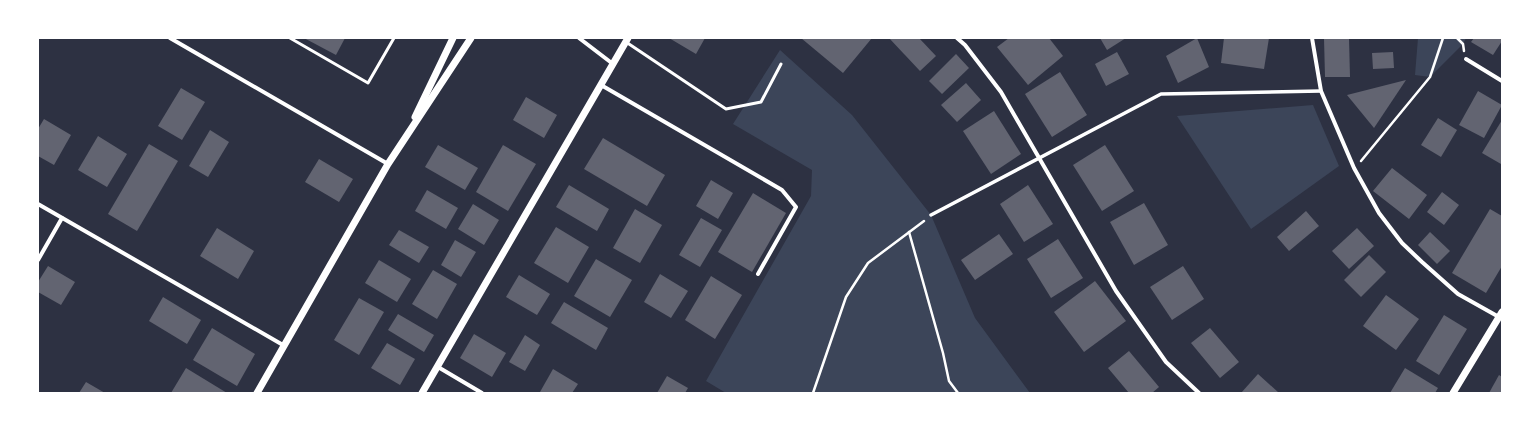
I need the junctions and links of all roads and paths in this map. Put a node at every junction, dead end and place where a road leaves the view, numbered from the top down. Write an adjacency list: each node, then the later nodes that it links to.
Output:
1 (170, 38): 20 (street)
2 (290, 38): 3 (lane)
3 (394, 38)
4 (453, 38): 18 (street)
5 (471, 38): 18 (street)
6 (579, 38): 13 (street)
7 (957, 38): 19 (street)
8 (1312, 38): 17 (street)
9 (1442, 38): 21 (path)
10 (1457, 38): 12 (path)
11 (627, 40): 13 (street); 14 (lane)
12 (1466, 59): 15 (street)
13 (613, 64): 16 (street)
14 (780, 64)
15 (1502, 81)
16 (602, 85): 27 (street); 30 (street)
17 (1321, 91): 19 (street); 21 (street)
18 (402, 142): 20 (street)
19 (1040, 160): 23 (street); 36 (street)
20 (388, 164): 29 (street)
21 (1354, 168): 28 (street)
22 (38, 204): 24 (street)
23 (931, 215): 25 (path)
24 (62, 218): 26 (street); 29 (street)
25 (909, 232): 34 (path); 35 (path)
26 (38, 260)
27 (758, 274)
28 (1500, 314): 37 (street)
29 (284, 345): 31 (street)
30 (438, 367): 32 (street); 33 (street)
31 (257, 393)
32 (422, 393)
33 (482, 393)
34 (813, 393)
35 (958, 393)
36 (1199, 393)
37 (1453, 393)

